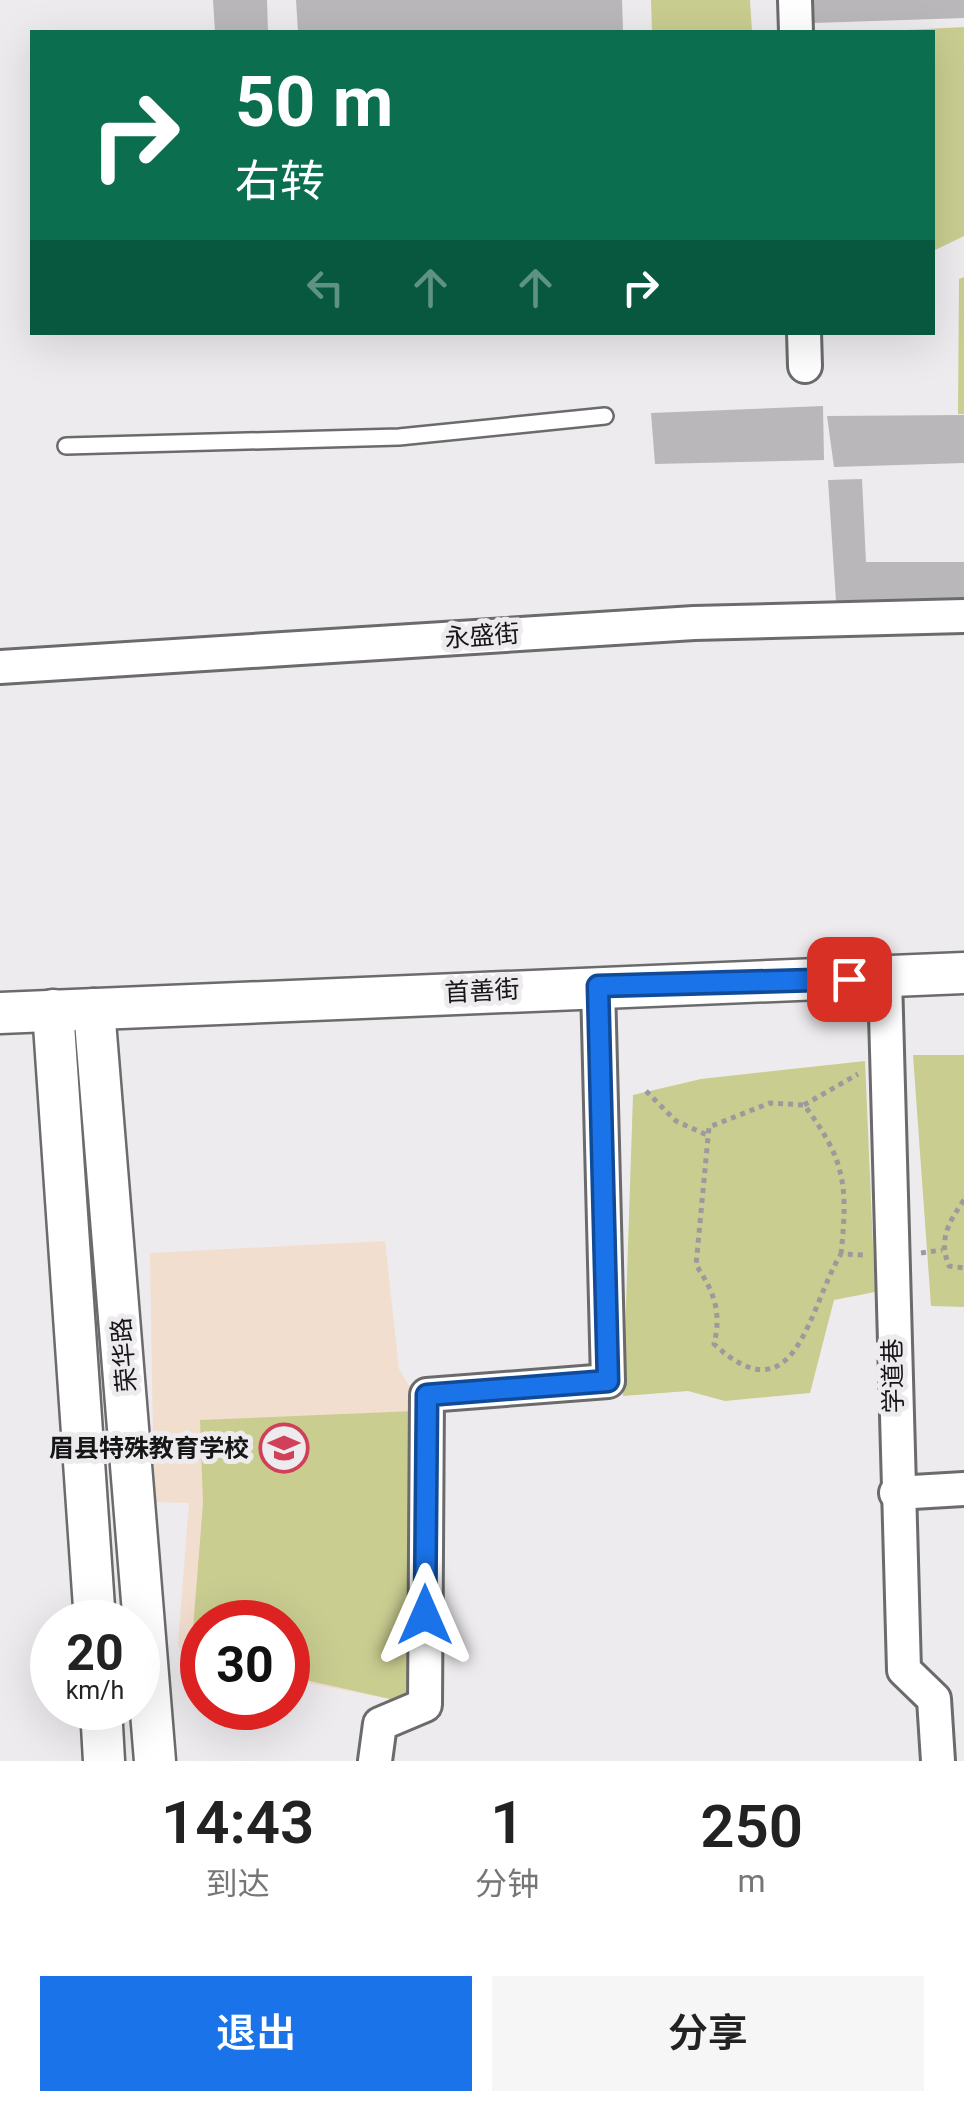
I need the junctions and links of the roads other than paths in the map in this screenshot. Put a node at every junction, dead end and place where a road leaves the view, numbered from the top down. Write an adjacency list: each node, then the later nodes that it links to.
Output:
1 (795, 0): 2 (street)
2 (796, 30)
3 (804, 335): 4 (street)
4 (805, 366)
5 (605, 416): 6 (lane)
6 (66, 446)
7 (964, 616): 8 (street, 永盛街)
8 (0, 667)
9 (964, 973): 10 (street, 首善街)
10 (885, 978): 11 (street, 首善街); 16 (street, 学道巷)
11 (598, 986): 12 (street, 首善街); 21 (street)
12 (94, 1009): 13 (street, 首善街); 20 (street, 荣华路)
13 (53, 1010): 14 (street, 首善街); 17 (street, 荣华路)
14 (0, 1014)
15 (964, 1490): 16 (street)
16 (896, 1493): 22 (street, 学道巷)
17 (94, 1600)
18 (102, 1730): 19 (street)
19 (104, 1761)
20 (155, 1761)
21 (374, 1761)
22 (938, 1761)

